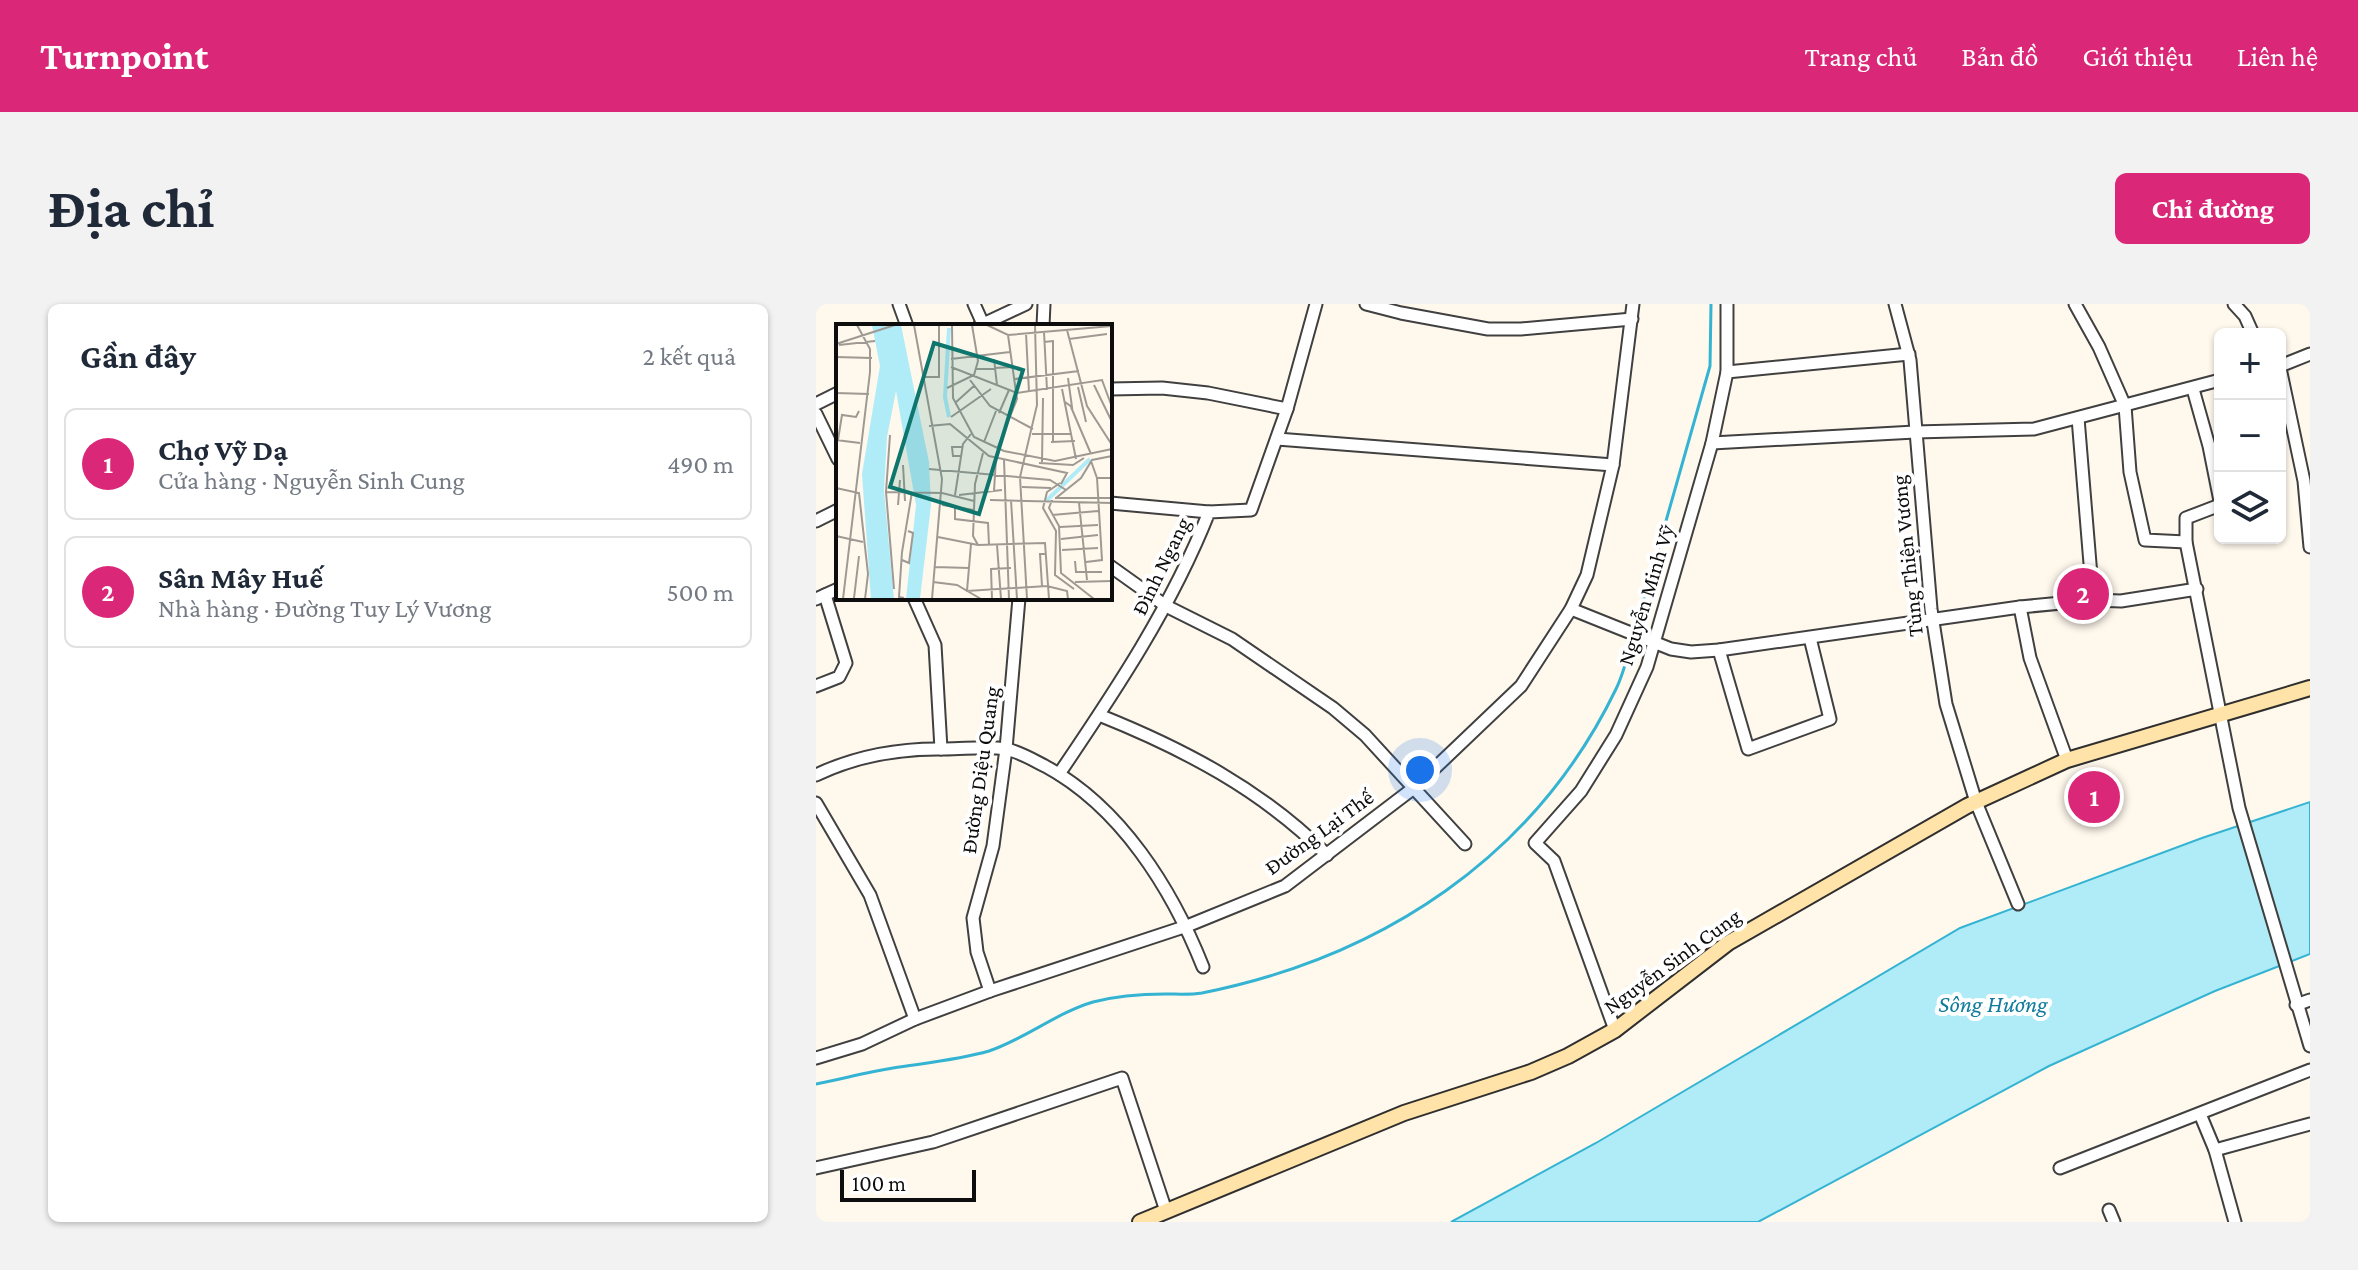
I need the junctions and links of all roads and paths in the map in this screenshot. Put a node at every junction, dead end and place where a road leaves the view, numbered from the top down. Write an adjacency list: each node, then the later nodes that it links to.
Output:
1 (899, 304): 13 (street)
2 (974, 304): 14 (street)
3 (1026, 304): 15 (street)
4 (1044, 304): 16 (street)
5 (1316, 304): 29 (street, Đình Ngang)
6 (1366, 304): 12 (street)
7 (1633, 304): 12 (street, Đường Lại Thế)
8 (1727, 304): 21 (street, Nguyễn Minh Vỹ)
9 (1895, 304): 18 (street, Tùng Thiện Vương)
10 (2075, 304): 28 (street)
11 (2234, 304): 17 (street)
12 (1632, 319): 37 (street, Đường Lại Thế)
13 (906, 324)
14 (981, 324)
15 (983, 324)
16 (1043, 324)
17 (2250, 328)
18 (1909, 354): 21 (street); 32 (street, Tùng Thiện Vương)
19 (2310, 354): 20 (street)
20 (2286, 364)
21 (1727, 372): 34 (street, Nguyễn Minh Vỹ)
22 (2214, 382): 25 (street)
23 (2286, 386): 35 (street)
24 (1112, 389): 29 (street)
25 (2193, 389): 28 (street); 38 (street)
26 (836, 394): 27 (street)
27 (816, 404)
28 (2125, 406): 31 (street); 44 (street)
29 (1287, 409): 33 (street, Đình Ngang)
30 (816, 414): 36 (street)
31 (2078, 418): 32 (street); 51 (street)
32 (1915, 432): 34 (street); 55 (street, Tùng Thiện Vương)
33 (1277, 439): 37 (street); 42 (street, Đình Ngang)
34 (1712, 443): 57 (street, Nguyễn Minh Vỹ)
35 (2304, 444): 45 (street)
36 (836, 455)
37 (1613, 465): 54 (street, Đường Lại Thế)
38 (2214, 472)
39 (1112, 503): 42 (street)
40 (2214, 506): 44 (street)
41 (836, 511): 43 (street)
42 (1209, 512): 52 (street, Đình Ngang)
43 (816, 521)
44 (2186, 542): 47 (street)
45 (2310, 547)
46 (1112, 567): 52 (street)
47 (2197, 589): 51 (street); 61 (street)
48 (821, 597): 59 (street)
49 (915, 600): 63 (street)
50 (1019, 600): 64 (street, Đường Diệu Quang)
51 (2093, 600): 53 (street)
52 (1166, 606): 62 (street, Đình Ngang); 68 (street)
53 (2020, 607): 55 (street); 65 (street)
54 (1571, 609): 57 (street); 68 (street, Đường Lại Thế)
55 (1932, 621): 56 (street); 69 (street, Tùng Thiện Vương)
56 (1810, 638): 58 (street); 58 (street)
57 (1648, 640): 58 (street); 80 (street, Nguyễn Minh Vỹ)
58 (1719, 650)
59 (816, 686)
60 (2310, 688): 61 (main road, Nguyễn Sinh Cung)
61 (2219, 714): 65 (main road, Nguyễn Sinh Cung); 78 (street)
62 (1099, 715): 66 (street, Đình Ngang); 72 (street)
63 (941, 749): 64 (street); 67 (street)
64 (1006, 749): 66 (street); 76 (street, Đường Diệu Quang)
65 (2067, 760): 69 (main road, Nguyễn Sinh Cung)
66 (1059, 774): 74 (street)
67 (816, 775)
68 (1415, 787): 71 (street); 72 (street, Đường Lại Thế)
69 (1976, 802): 73 (street, Tùng Thiện Vương); 80 (main road, Nguyễn Sinh Cung)
70 (816, 803): 79 (street)
71 (1465, 844)
72 (1327, 855): 74 (street, Đường Lại Thế)
73 (2018, 904)
74 (1187, 926): 75 (street); 76 (street, Đường Lại Thế)
75 (1203, 967)
76 (990, 991): 79 (street, Đường Lại Thế)
77 (2310, 1000): 78 (street)
78 (2296, 1005): 81 (street)
79 (915, 1019): 82 (street, Đường Lại Thế)
80 (1615, 1030): 90 (main road, Nguyễn Sinh Cung)
81 (2310, 1046)
82 (816, 1058)
83 (2310, 1070): 84 (street)
84 (2200, 1114): 86 (street); 88 (street)
85 (2310, 1124): 86 (street)
86 (2215, 1150): 93 (street)
87 (816, 1168): 90 (street)
88 (2060, 1168)
89 (2109, 1210): 92 (street)
90 (1166, 1211): 91 (main road, Nguyễn Sinh Cung)
91 (1140, 1222)
92 (2114, 1222)
93 (2235, 1222)

